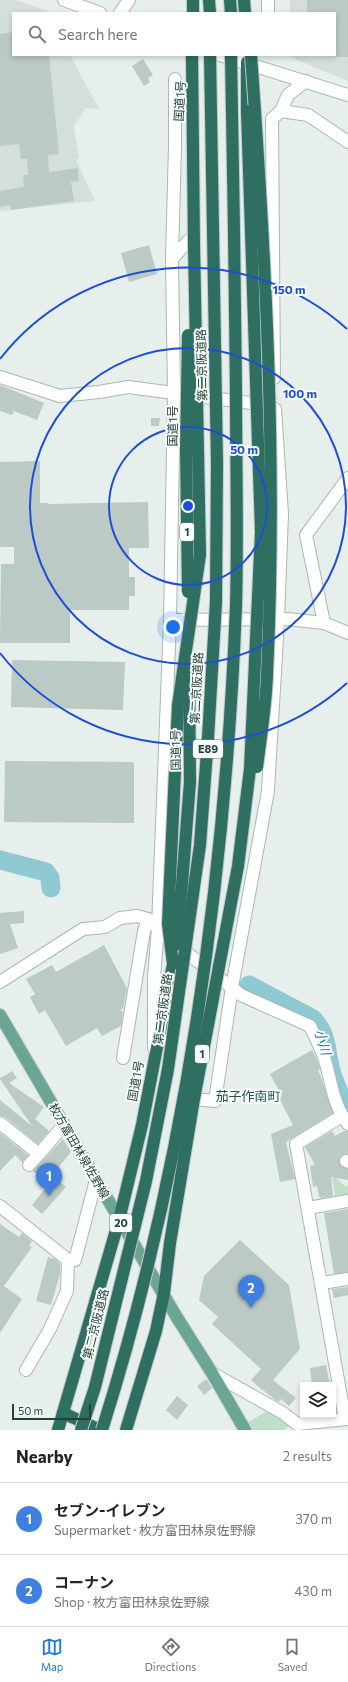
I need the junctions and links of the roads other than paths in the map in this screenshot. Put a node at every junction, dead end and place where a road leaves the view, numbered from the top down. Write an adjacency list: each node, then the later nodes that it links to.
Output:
1 (64, 0): 10 (street)
2 (129, 0): 11 (street)
3 (193, 0): 12 (highway)
4 (196, 0): 13 (highway)
5 (210, 0): 14 (highway)
6 (230, 0): 15 (highway)
7 (244, 0): 16 (highway)
8 (249, 0): 17 (highway)
9 (268, 0): 18 (street)
10 (97, 12)
11 (121, 12)
12 (193, 12)
13 (197, 12)
14 (210, 12)
15 (231, 12)
16 (245, 12)
17 (249, 12)
18 (268, 12)
19 (192, 56): 43 (highway, bridge)
20 (197, 56): 30 (highway, 国道1号 / 1, bridge)
21 (210, 56): 70 (highway, 第二京阪道路 / E89, bridge)
22 (229, 56): 24 (street)
23 (231, 56): 71 (highway, E89, bridge)
24 (248, 58): 26 (street); 40 (highway, 1, bridge); 40 (highway, bridge)
25 (175, 79): 31 (street)
26 (306, 81): 27 (street); 28 (street)
27 (348, 95)
28 (281, 110): 29 (street); 34 (street)
29 (348, 142)
30 (188, 240): 31 (street); 43 (highway, 国道1号 / 1, bridge)
31 (172, 259): 33 (street)
32 (0, 377): 33 (street)
33 (174, 392): 34 (street); 36 (street)
34 (275, 406): 37 (street)
35 (348, 478): 38 (street)
36 (170, 620): 37 (street); 42 (street)
37 (278, 620): 38 (street); 45 (street)
38 (324, 623): 39 (street)
39 (348, 632)
40 (238, 866): 49 (highway, 1, bridge)
41 (148, 918): 42 (street); 44 (street); 47 (street)
42 (158, 927): 45 (street); 48 (street)
43 (173, 964): 48 (highway, 国道1号 / 1)
44 (0, 982)
45 (232, 987): 49 (street); 50 (street)
46 (0, 1015): 52 (main road, 枚方富田林泉佐野線 / 20)
47 (123, 1058)
48 (154, 1061): 59 (highway, 国道1号 / 1)
49 (194, 1099): 63 (highway, 1, bridge)
50 (345, 1120): 58 (street)
51 (0, 1123): 53 (street)
52 (64, 1125): 53 (street); 55 (main road, 枚方富田林泉佐野線 / 20)
53 (39, 1154): 54 (street)
54 (29, 1165)
55 (96, 1180): 59 (main road, 枚方富田林泉佐野線 / 20); 60 (street)
56 (348, 1201): 58 (street)
57 (0, 1206): 60 (street)
58 (308, 1208): 62 (street)
59 (119, 1220): 63 (main road, 枚方富田林泉佐野線 / 20); 66 (highway, 国道1号 / 1)
60 (68, 1260): 64 (street)
61 (348, 1280): 62 (street)
62 (322, 1283): 67 (street)
63 (164, 1294): 65 (main road, 枚方富田林泉佐野線 / 20); 72 (highway, 1)
64 (26, 1370)
65 (212, 1373): 68 (street); 73 (main road, 枚方富田林泉佐野線 / 20)
66 (63, 1413): 69 (highway, 国道1号 / 1); 71 (highway)
67 (346, 1419): 68 (street)
68 (300, 1427)
69 (58, 1430)
70 (81, 1430)
71 (101, 1430)
72 (126, 1430)
73 (245, 1430)

